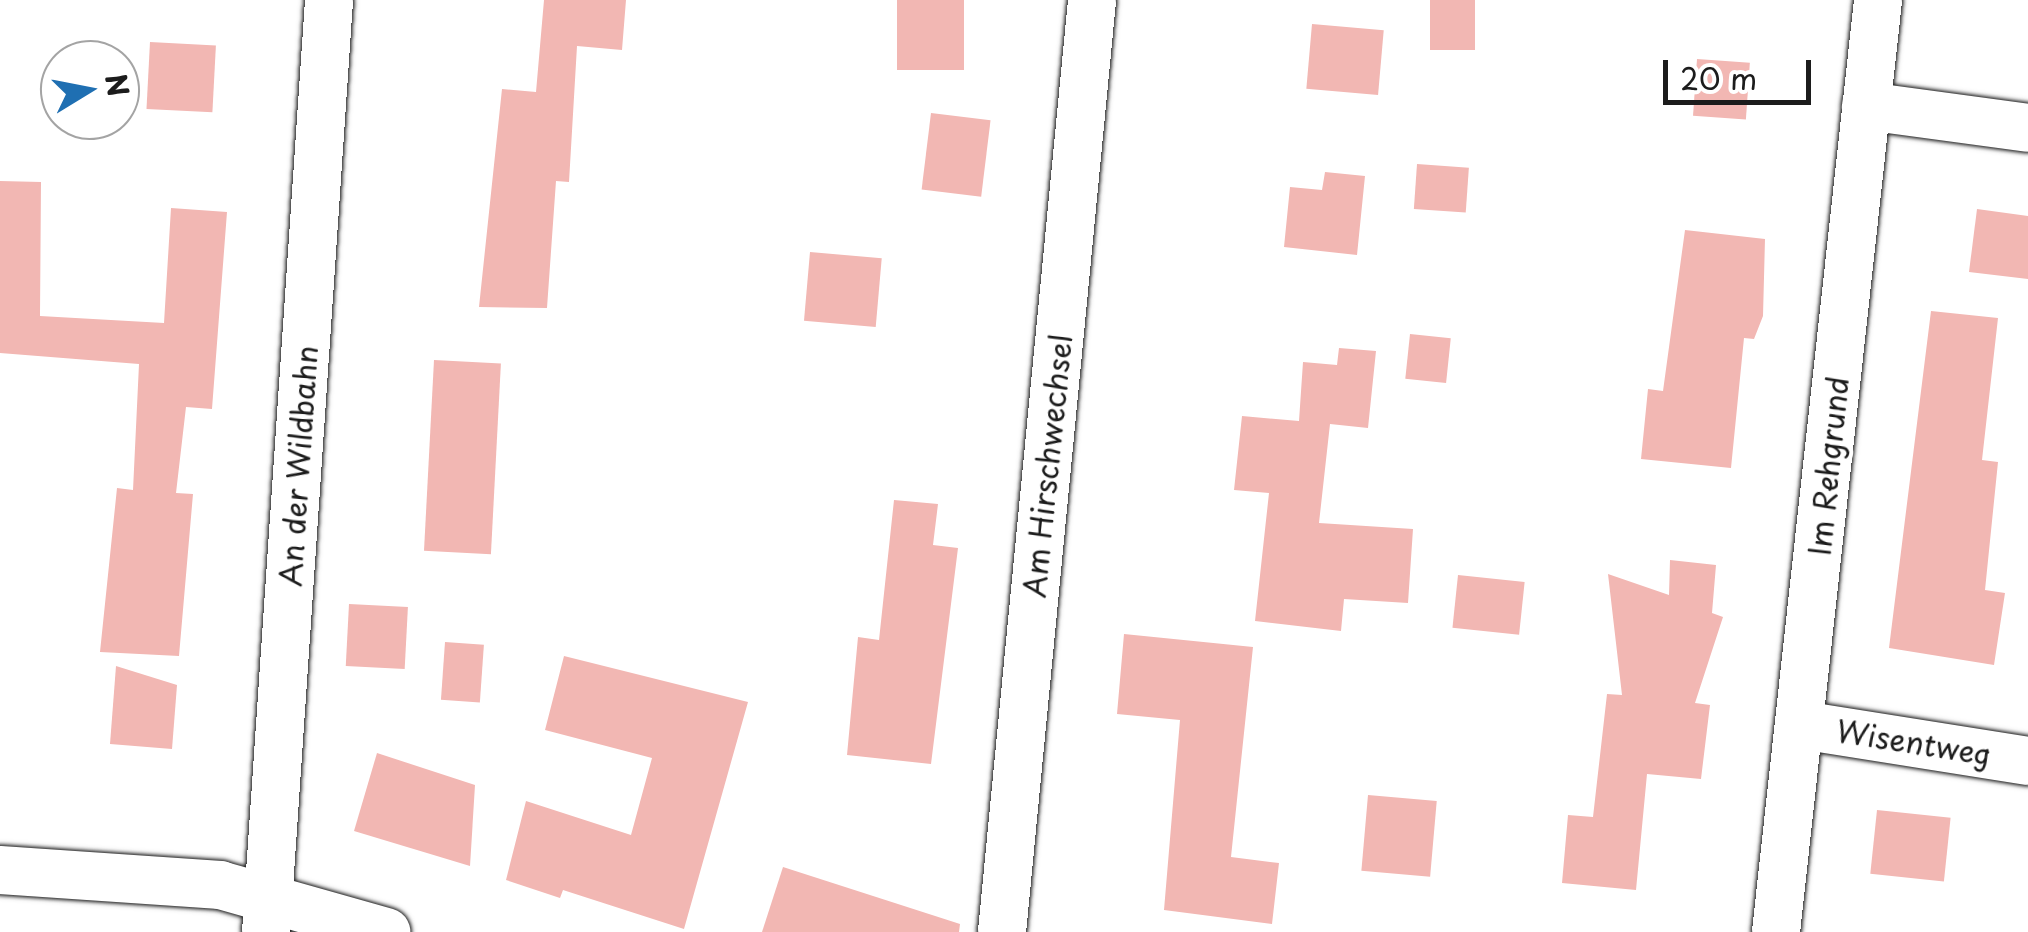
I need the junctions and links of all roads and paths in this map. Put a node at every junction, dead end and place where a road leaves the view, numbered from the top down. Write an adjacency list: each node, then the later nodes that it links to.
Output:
1 (329, 0): 9 (street, An der Wildbahn)
2 (1092, 0): 11 (street, Am Hirschwechsel)
3 (1878, 0): 4 (street, Im Rehgrund)
4 (1866, 106): 5 (street); 6 (street, Im Rehgrund)
5 (2028, 128)
6 (1801, 724): 7 (street, Wisentweg); 12 (street, Im Rehgrund)
7 (2028, 761)
8 (0, 870): 9 (street)
9 (267, 914): 10 (street)
10 (386, 932)
11 (1002, 932)
12 (1776, 932)

